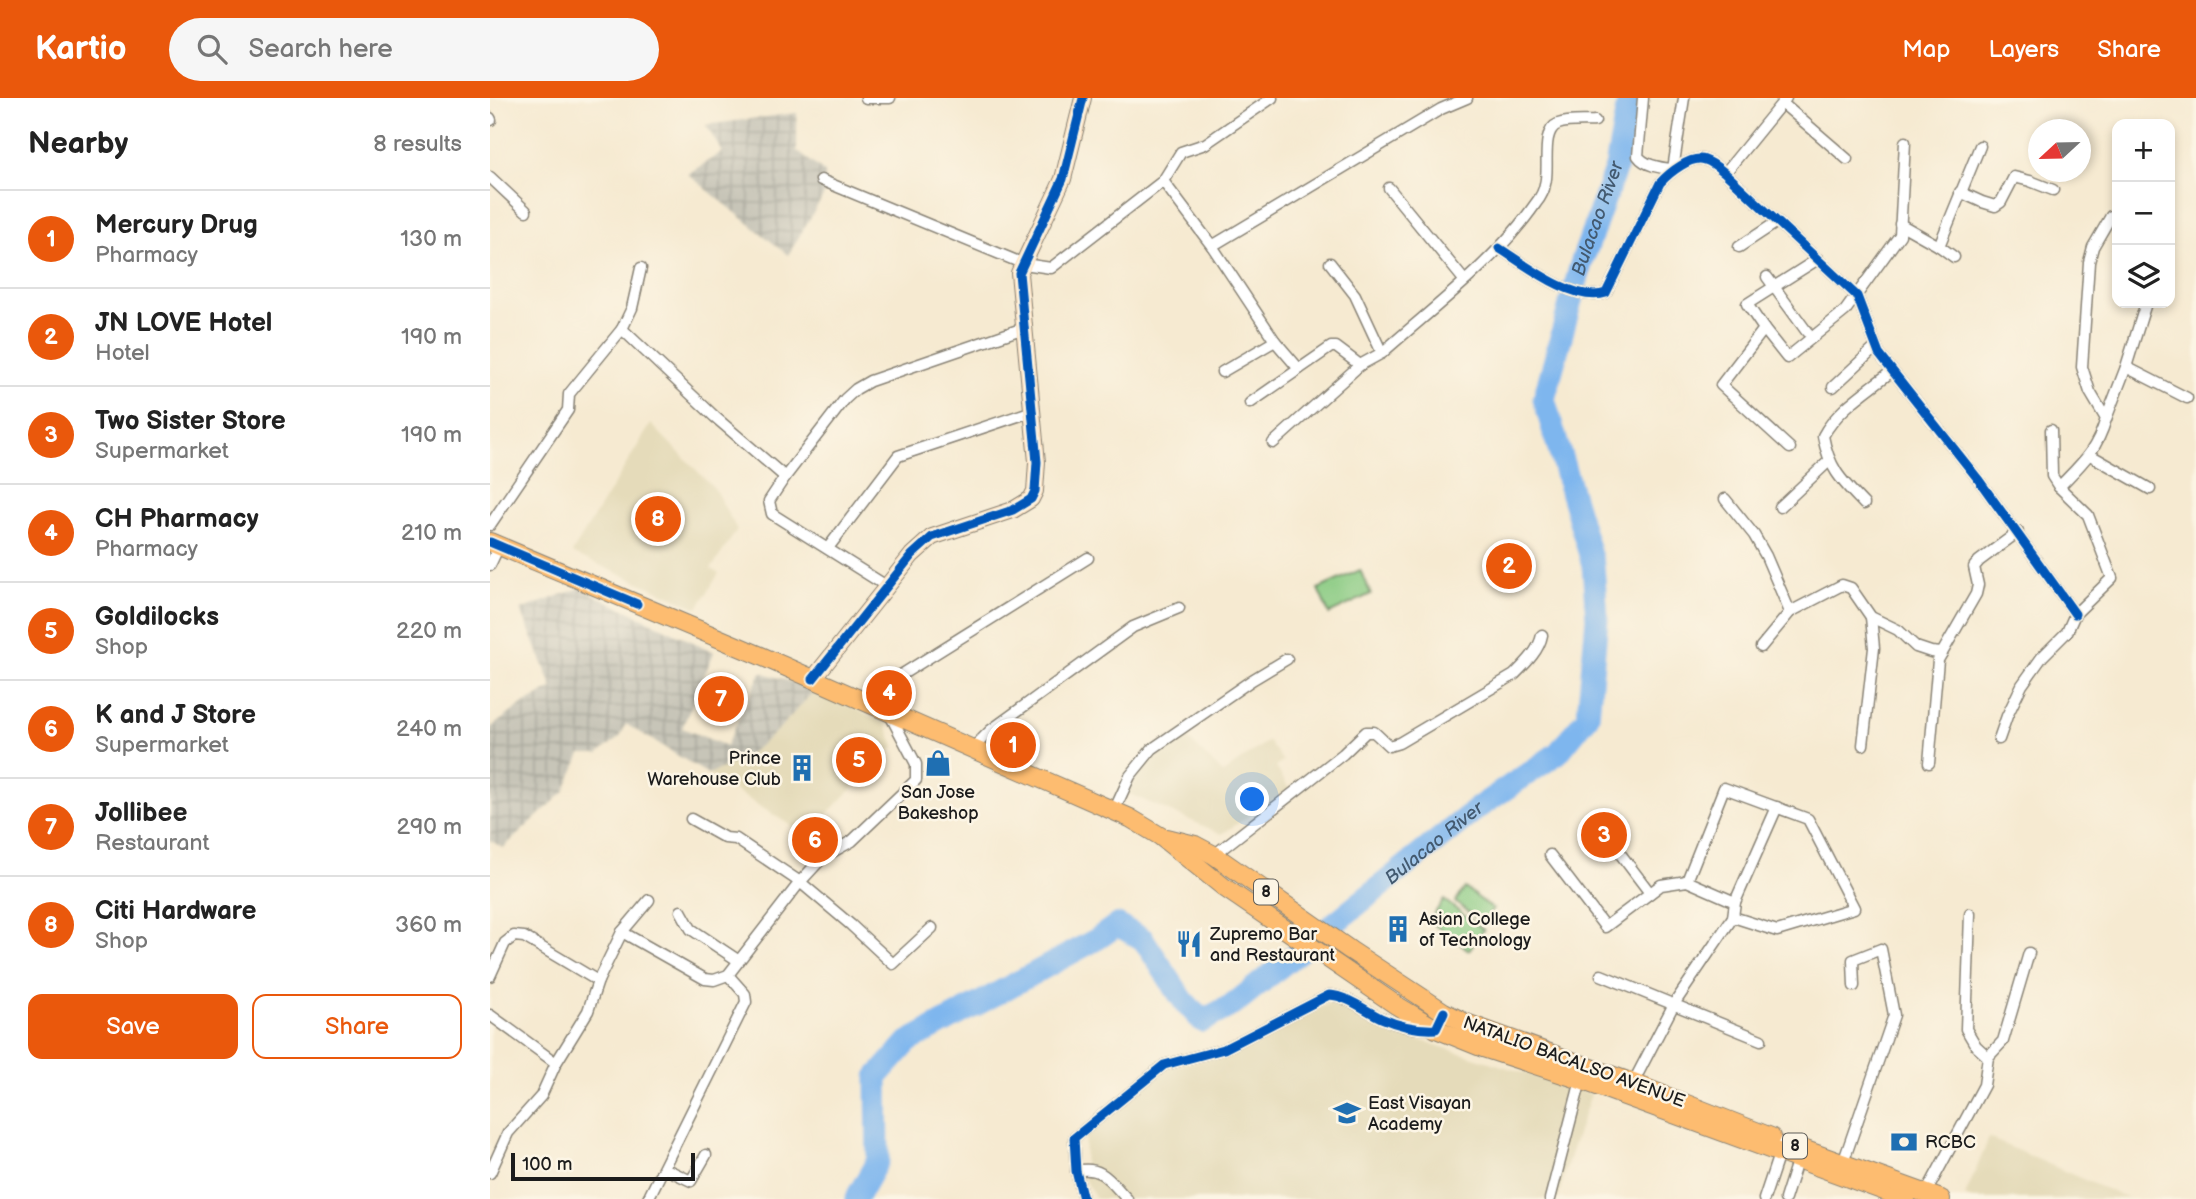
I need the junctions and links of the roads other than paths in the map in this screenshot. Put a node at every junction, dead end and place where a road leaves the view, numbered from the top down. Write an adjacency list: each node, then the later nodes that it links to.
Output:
1 (866, 98): 2 (street)
2 (890, 98)
3 (1083, 98): 32 (street)
4 (1272, 98): 17 (street)
5 (1467, 98): 25 (street)
6 (1643, 98): 13 (street)
7 (1684, 98): 13 (street)
8 (1784, 100): 12 (street); 14 (street)
9 (1595, 121): 28 (street)
10 (1905, 142): 24 (street)
11 (1980, 146): 20 (street)
12 (1847, 159)
13 (1673, 169): 14 (street); 28 (street)
14 (1725, 173): 23 (street)
15 (490, 177): 21 (street)
16 (821, 180): 32 (street)
17 (1163, 181): 25 (street); 32 (street)
18 (1389, 188): 34 (street)
19 (2053, 190): 20 (street)
20 (1960, 192): 26 (street)
21 (526, 212)
22 (2111, 216): 54 (street)
23 (1777, 222): 27 (street); 30 (street)
24 (1900, 224): 26 (street); 36 (street)
25 (1212, 246): 42 (street)
26 (1939, 246): 29 (street)
27 (1739, 247)
28 (1499, 248): 34 (street)
29 (1954, 257)
30 (1818, 259): 35 (street); 36 (street)
31 (1330, 263): 44 (street)
32 (1024, 264): 38 (street)
33 (641, 268): 39 (street)
34 (1464, 280): 44 (street)
35 (1771, 281): 40 (street); 41 (street)
36 (1857, 296): 40 (street); 43 (street)
37 (2144, 308): 46 (street)
38 (1024, 328): 53 (street); 60 (street)
39 (622, 329): 60 (street); 66 (street)
40 (1763, 329): 57 (street)
41 (1807, 332)
42 (1275, 341): 47 (street); 49 (street)
43 (1876, 346): 48 (street); 50 (street)
44 (1382, 353): 45 (street)
45 (1360, 365): 47 (street); 56 (street)
46 (2126, 367): 51 (street); 54 (street)
47 (1299, 369): 52 (street)
48 (1892, 371): 59 (street); 67 (street)
49 (1222, 372)
50 (1833, 387)
51 (2187, 398)
52 (1250, 403)
53 (1032, 411): 69 (street); 72 (street)
54 (2106, 419): 58 (street)
55 (2051, 430): 61 (street)
56 (1273, 443)
57 (1790, 448)
58 (2091, 455): 61 (street); 62 (street)
59 (1829, 461): 64 (street); 65 (street)
60 (785, 477): 69 (street)
61 (2059, 487): 75 (street)
62 (2150, 489)
63 (1725, 499): 74 (street)
64 (1864, 504)
65 (1780, 507)
66 (490, 525)
67 (2018, 532): 75 (street); 79 (street)
68 (495, 544): 71 (street); 81 (main road, NATALIO BACALSO AVENUE / 8)
69 (828, 548): 72 (street)
70 (1088, 558): 82 (street)
71 (490, 565)
72 (888, 587): 81 (street)
73 (1179, 608): 86 (street)
74 (1790, 611): 76 (street); 78 (street)
75 (2076, 614): 84 (street)
76 (1871, 617): 79 (street); 85 (street)
77 (1542, 635): 93 (street)
78 (1761, 647)
79 (1942, 653): 87 (street)
80 (1286, 659): 89 (street)
81 (813, 679): 82 (main road, NATALIO BACALSO AVENUE / 8)
82 (861, 701): 83 (main road, NATALIO BACALSO AVENUE / 8)
83 (888, 712): 86 (main road, NATALIO BACALSO AVENUE / 8); 97 (street)
84 (1999, 739)
85 (1863, 745)
86 (973, 748): 89 (main road, NATALIO BACALSO AVENUE / 8)
87 (1929, 763)
88 (1777, 807): 96 (street); 100 (street); 103 (street)
89 (1114, 811): 92 (main road, NATALIO BACALSO AVENUE / 8)
90 (691, 819): 97 (street)
91 (1605, 835): 98 (street)
92 (1160, 836): 93 (main road, NATALIO BACALSO AVENUE / 8); 95 (main road, NATALIO BACALSO AVENUE / 8)
93 (1214, 855): 95 (main road); 106 (main road, NATALIO BACALSO AVENUE / 8)
94 (1550, 855): 98 (street)
95 (1203, 872): 106 (main road, NATALIO BACALSO AVENUE / 8)
96 (1687, 881): 98 (street); 100 (street)
97 (800, 882): 104 (street); 108 (street)
98 (1650, 894)
99 (649, 901): 105 (street)
100 (1735, 902): 103 (street)
101 (681, 911): 108 (street)
102 (1970, 914): 118 (street)
103 (1733, 917): 114 (street)
104 (932, 928)
105 (622, 932): 109 (street); 112 (street)
106 (1312, 936): 116 (main road, NATALIO BACALSO AVENUE / 8); 116 (main road, NATALIO BACALSO AVENUE / 8)
107 (2029, 953): 118 (street)
108 (739, 961): 109 (street)
109 (728, 975): 126 (street)
110 (1601, 975): 114 (street)
111 (490, 976): 112 (street)
112 (598, 981): 119 (street)
113 (1854, 986): 125 (street)
114 (1674, 1004): 117 (street); 121 (street)
115 (490, 1015): 119 (street)
116 (1440, 1020): 120 (main road, NATALIO BACALSO AVENUE / 8); 121 (main road, NATALIO BACALSO AVENUE / 8); 127 (street)
117 (1761, 1040)
118 (1988, 1058): 129 (street)
119 (556, 1063): 128 (street)
120 (1581, 1080): 121 (main road, NATALIO BACALSO AVENUE / 8); 133 (street)
121 (1630, 1090): 122 (main road, NATALIO BACALSO AVENUE / 8)
122 (1781, 1147): 123 (main road, NATALIO BACALSO AVENUE / 8); 134 (street)
123 (1800, 1154): 125 (main road, NATALIO BACALSO AVENUE / 8); 135 (street); 136 (main road, NATALIO BACALSO AVENUE / 8)
124 (706, 1155): 126 (street)
125 (1843, 1163): 129 (main road, NATALIO BACALSO AVENUE / 8)
126 (664, 1168): 130 (street)
127 (1076, 1171): 131 (street); 132 (street)
128 (490, 1172)
129 (1933, 1196)
130 (649, 1199)
131 (1083, 1199)
132 (1127, 1199)
133 (1550, 1199)
134 (1764, 1199)
135 (1784, 1199)
136 (1906, 1199)

